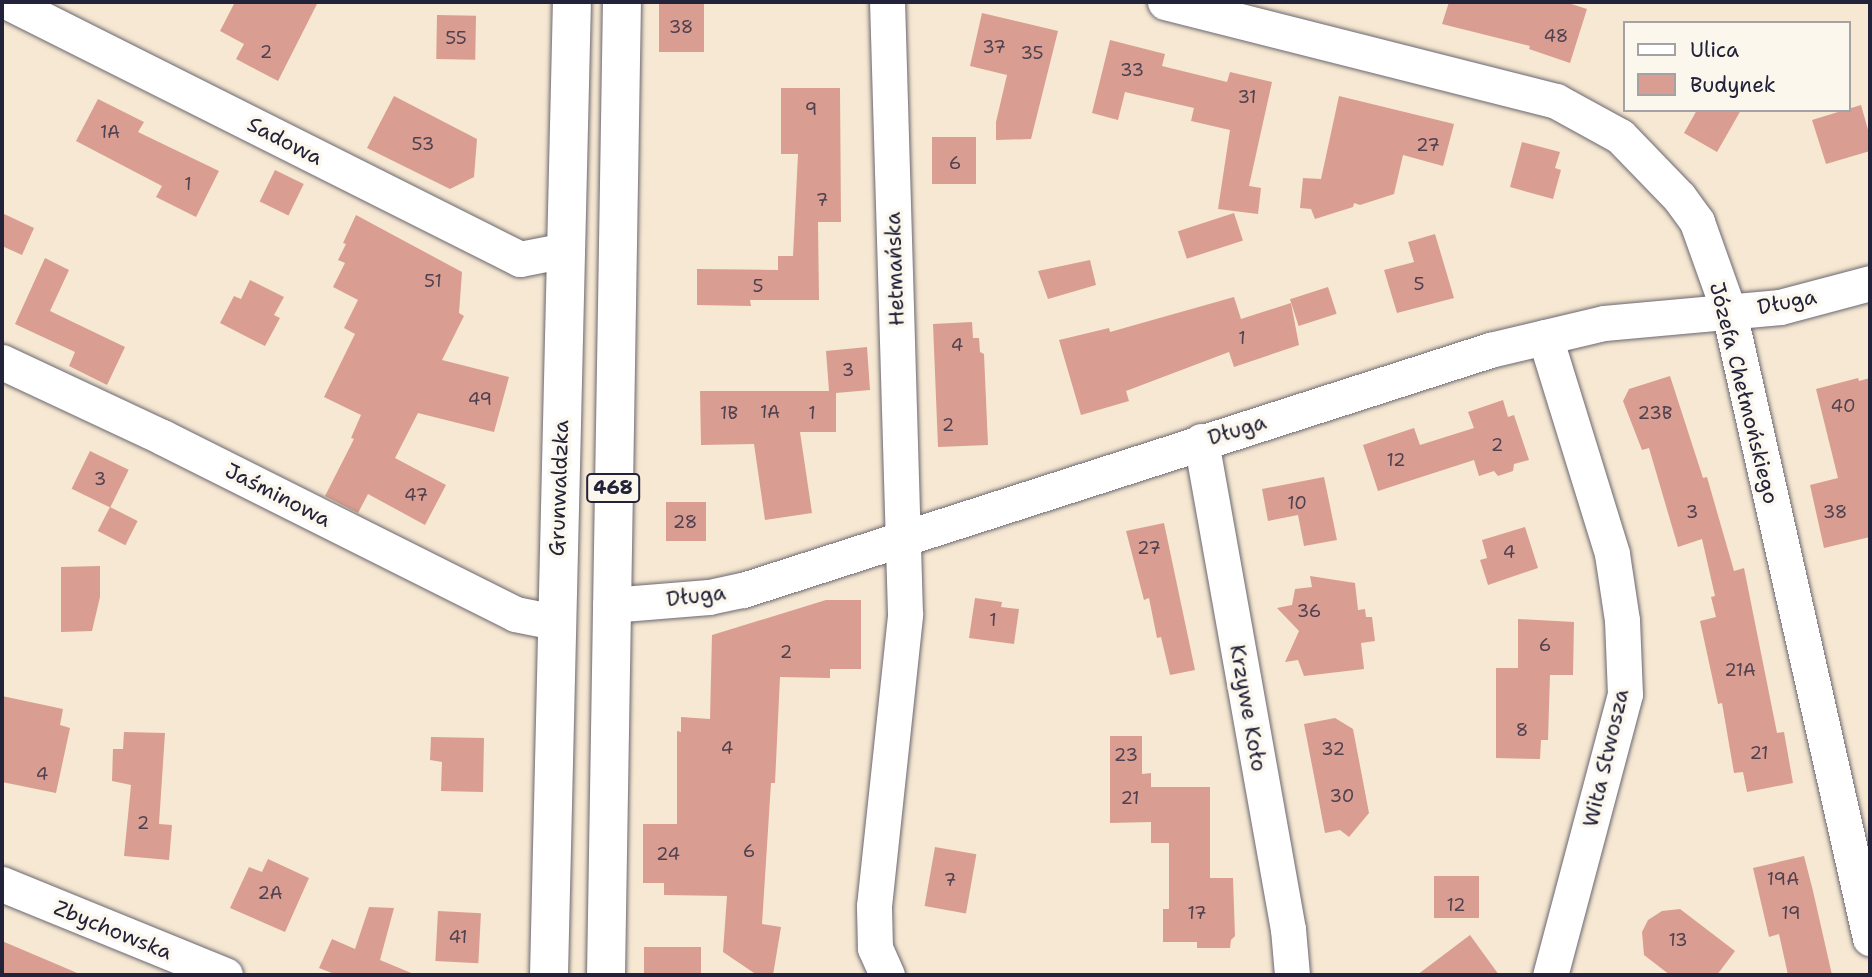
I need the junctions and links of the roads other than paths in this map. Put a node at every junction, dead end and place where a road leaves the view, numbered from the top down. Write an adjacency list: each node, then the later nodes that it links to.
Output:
1 (8, 2): 6 (street, Sadowa)
2 (572, 2): 6 (main road, Grunwaldzka / 468)
3 (622, 2): 13 (main road, 468)
4 (887, 2): 12 (street, Hetmańska)
5 (1165, 2): 8 (street, Józefa Chełmońskiego)
6 (566, 250): 14 (main road, Grunwaldzka / 468)
7 (1870, 283): 8 (street, Długa)
8 (1729, 312): 9 (street, Długa); 16 (street, Józefa Chełmońskiego)
9 (1545, 337): 11 (street, Długa); 22 (street, Wita Stwosza)
10 (2, 362): 14 (street, Jaśminowa)
11 (1201, 441): 12 (street, Długa); 21 (street, Krzywe Koło)
12 (903, 537): 13 (street, Długa); 20 (street)
13 (610, 605): 19 (main road, 468)
14 (555, 622): 18 (main road, Grunwaldzka / 468)
15 (2, 884): 17 (street, Zbychowska)
16 (1870, 938)
17 (225, 975)
18 (549, 975)
19 (606, 975)
20 (887, 975)
21 (1292, 975)
22 (1550, 975)

